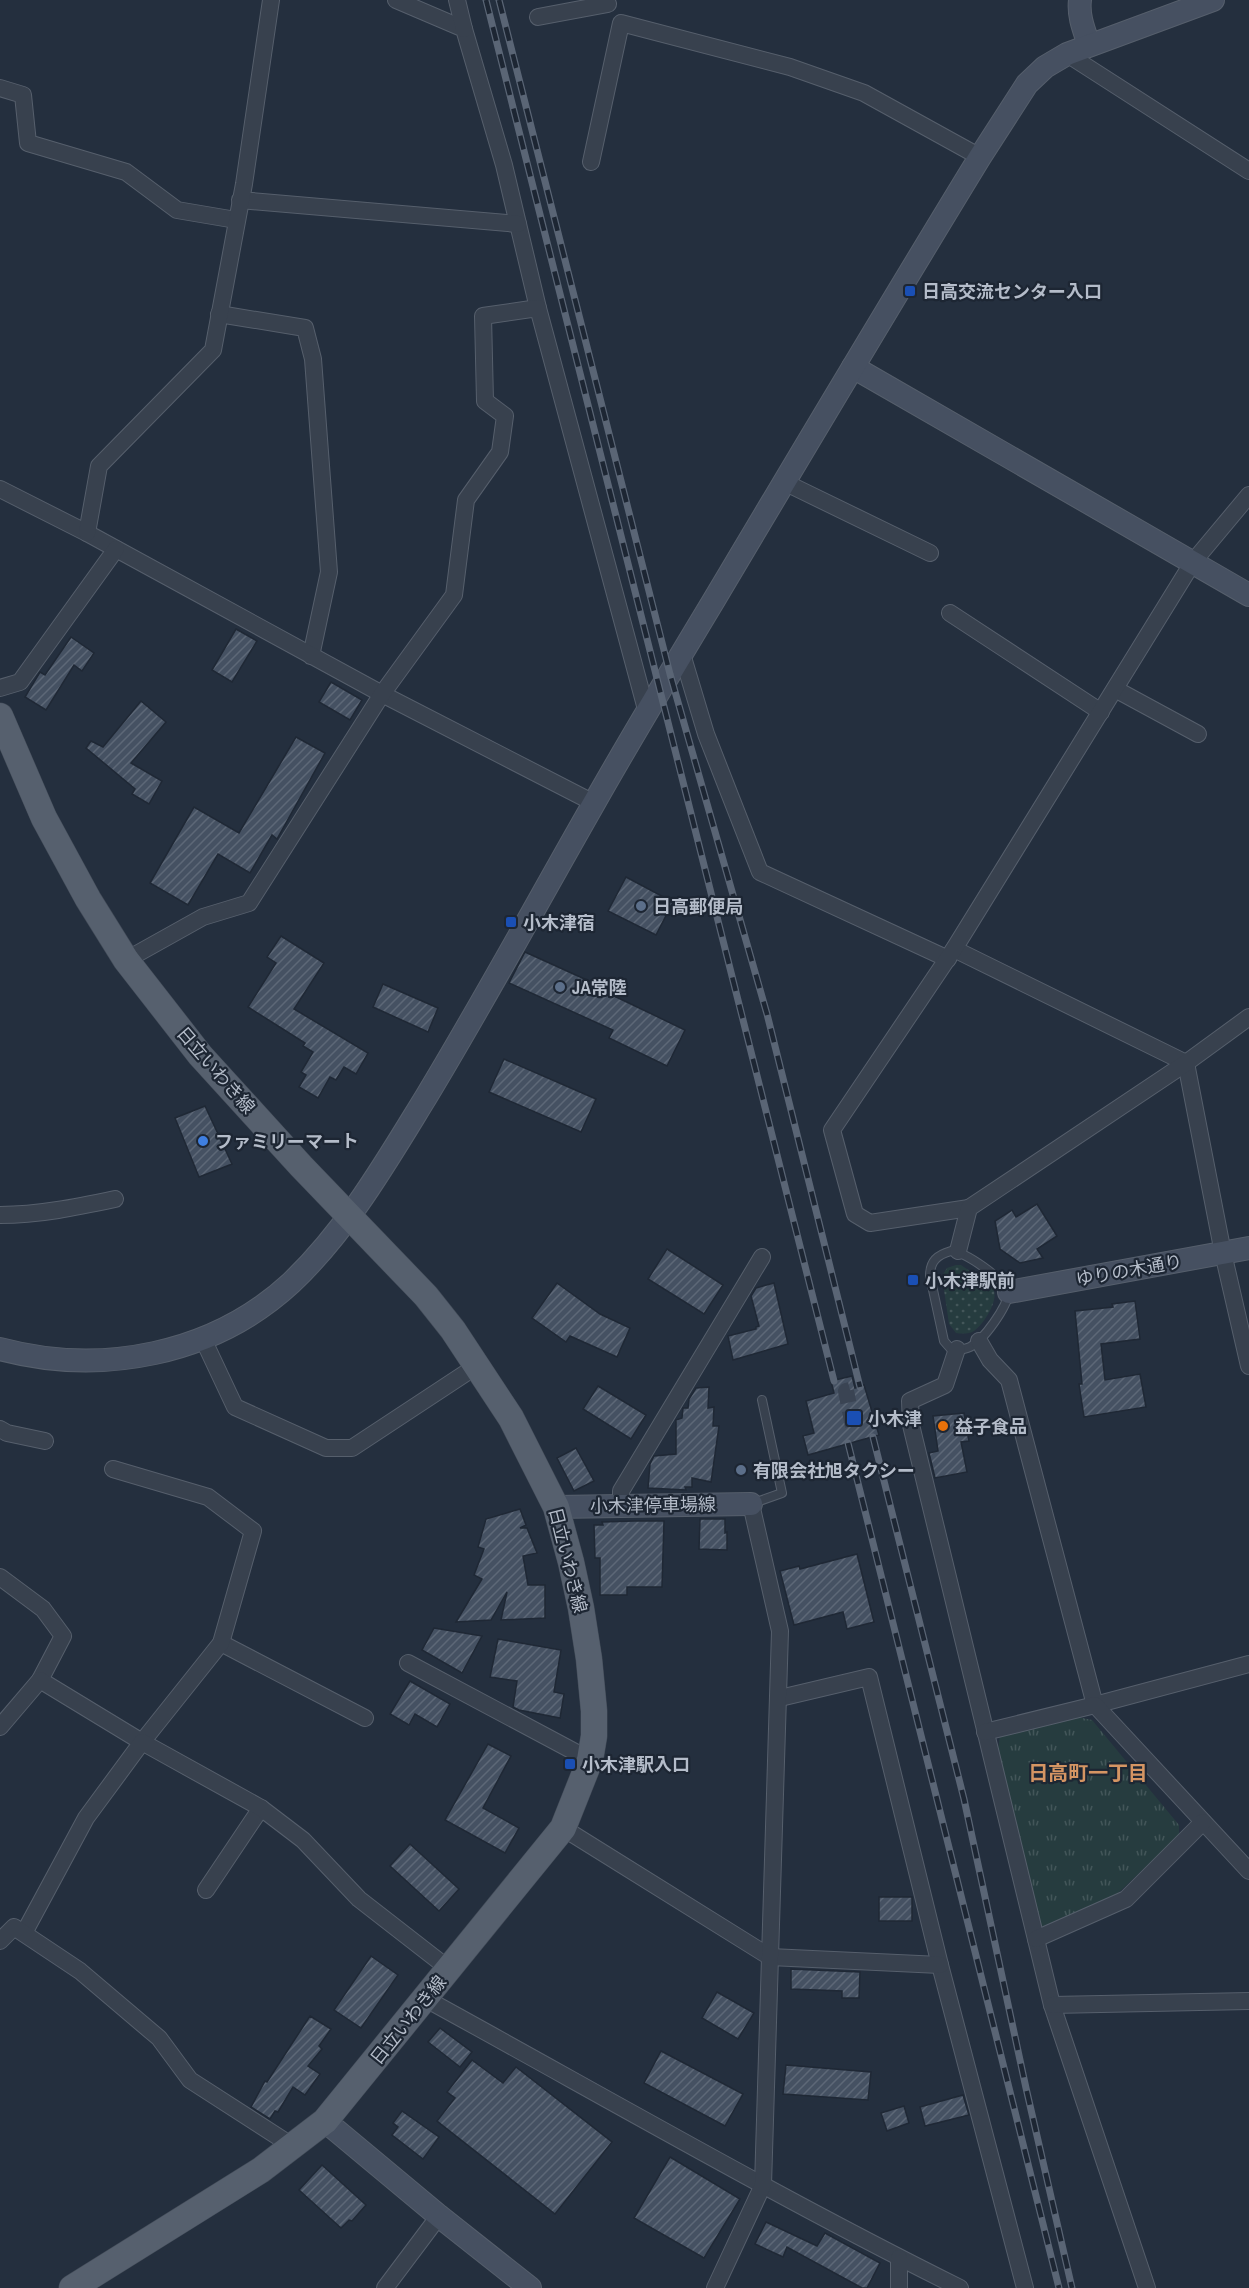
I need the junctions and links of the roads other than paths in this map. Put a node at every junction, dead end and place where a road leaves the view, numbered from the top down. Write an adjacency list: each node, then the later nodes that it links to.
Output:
1 (271, 0): 16 (street)
2 (396, 0): 9 (street)
3 (457, 0): 9 (street)
4 (1080, 0): 10 (street)
5 (1213, 0): 10 (street)
6 (608, 2): 7 (street); 8 (street)
7 (538, 17)
8 (621, 22): 13 (street); 14 (street)
9 (464, 29): 18 (street)
10 (1089, 45): 11 (street)
11 (1067, 54): 13 (street); 15 (street)
12 (0, 88): 17 (street)
13 (980, 156): 21 (street)
14 (591, 162)
15 (1249, 171)
16 (240, 200): 17 (street); 18 (street)
17 (236, 220): 20 (street)
18 (518, 224): 19 (street)
19 (538, 308): 35 (street); 37 (street)
20 (219, 314): 25 (street); 32 (street)
21 (853, 367): 22 (street); 28 (street)
22 (784, 482): 27 (street); 31 (street)
23 (0, 489): 25 (street)
24 (1249, 495): 28 (street)
25 (87, 534): 26 (street)
26 (116, 549): 32 (street); 33 (street)
27 (930, 553)
28 (1193, 562): 29 (street); 34 (street)
29 (1249, 596)
30 (950, 613): 36 (street)
31 (682, 654): 37 (street); 41 (street)
32 (312, 656): 35 (street)
33 (0, 688)
34 (1116, 689): 36 (street); 39 (street)
35 (382, 694): 40 (street); 42 (street)
36 (1101, 712): 41 (street)
37 (646, 713): 40 (street)
38 (0, 716): 42 (main road, 日立いわき線)
39 (1198, 734)
40 (594, 802): 48 (street)
41 (951, 954): 44 (street); 46 (street)
42 (126, 960): 48 (main road, 日立いわき線)
43 (1249, 1017): 44 (street)
44 (1186, 1063): 46 (street); 51 (street)
45 (115, 1199): 47 (street)
46 (969, 1208): 50 (street)
47 (0, 1215)
48 (349, 1215): 54 (street); 58 (main road, 日立いわき線)
49 (1249, 1248): 51 (street, ゆりの木通り)
50 (958, 1251): 53 (lane); 57 (lane)
51 (1223, 1253): 53 (street, ゆりの木通り); 59 (street)
52 (762, 1257): 65 (street)
53 (1009, 1292): 55 (lane)
54 (203, 1339): 56 (street); 58 (street)
55 (979, 1341): 57 (lane); 73 (street)
56 (0, 1349)
57 (957, 1350): 76 (street)
58 (478, 1365): 66 (main road, 日立いわき線)
59 (1249, 1366)
60 (762, 1400): 64 (lane)
61 (0, 1429): 62 (street)
62 (45, 1441)
63 (113, 1469): 68 (street)
64 (751, 1504): 65 (street, 小木津停車場線); 72 (street)
65 (621, 1506): 66 (street, 小木津停車場線)
66 (556, 1507): 78 (main road, 日立いわき線)
67 (0, 1577): 71 (street)
68 (221, 1643): 74 (street); 77 (street)
69 (408, 1663): 78 (street)
70 (1249, 1664): 73 (street)
71 (40, 1680): 75 (street); 77 (street)
72 (780, 1698): 87 (street); 88 (street)
73 (1095, 1705): 76 (street); 80 (street)
74 (364, 1718)
75 (0, 1727)
76 (985, 1732): 85 (street)
77 (142, 1742): 79 (street); 84 (street)
78 (590, 1760): 81 (main road, 日立いわき線)
79 (261, 1808): 83 (street); 89 (street)
80 (1203, 1822): 82 (street); 85 (street)
81 (563, 1828): 87 (street); 89 (main road, 日立いわき線)
82 (1249, 1871)
83 (206, 1890)
84 (24, 1933): 86 (street); 94 (street)
85 (1036, 1939): 92 (street)
86 (0, 1941)
87 (770, 1957): 88 (street); 95 (street)
88 (940, 1965): 104 (street)
89 (449, 1970): 90 (main road, 日立いわき線)
90 (426, 1999): 93 (main road, 日立いわき線); 95 (street)
91 (1249, 2001): 92 (street)
92 (1052, 2006): 105 (street)
93 (325, 2121): 94 (main road, 日立いわき線); 96 (street)
94 (294, 2147): 98 (main road, 日立いわき線)
95 (763, 2185): 97 (street); 101 (street)
96 (439, 2216): 99 (street); 100 (street)
97 (899, 2258): 102 (street); 103 (street)
98 (72, 2288)
99 (385, 2288)
100 (530, 2288)
101 (716, 2288)
102 (899, 2288)
103 (960, 2288)
104 (1025, 2288)
105 (1147, 2288)

